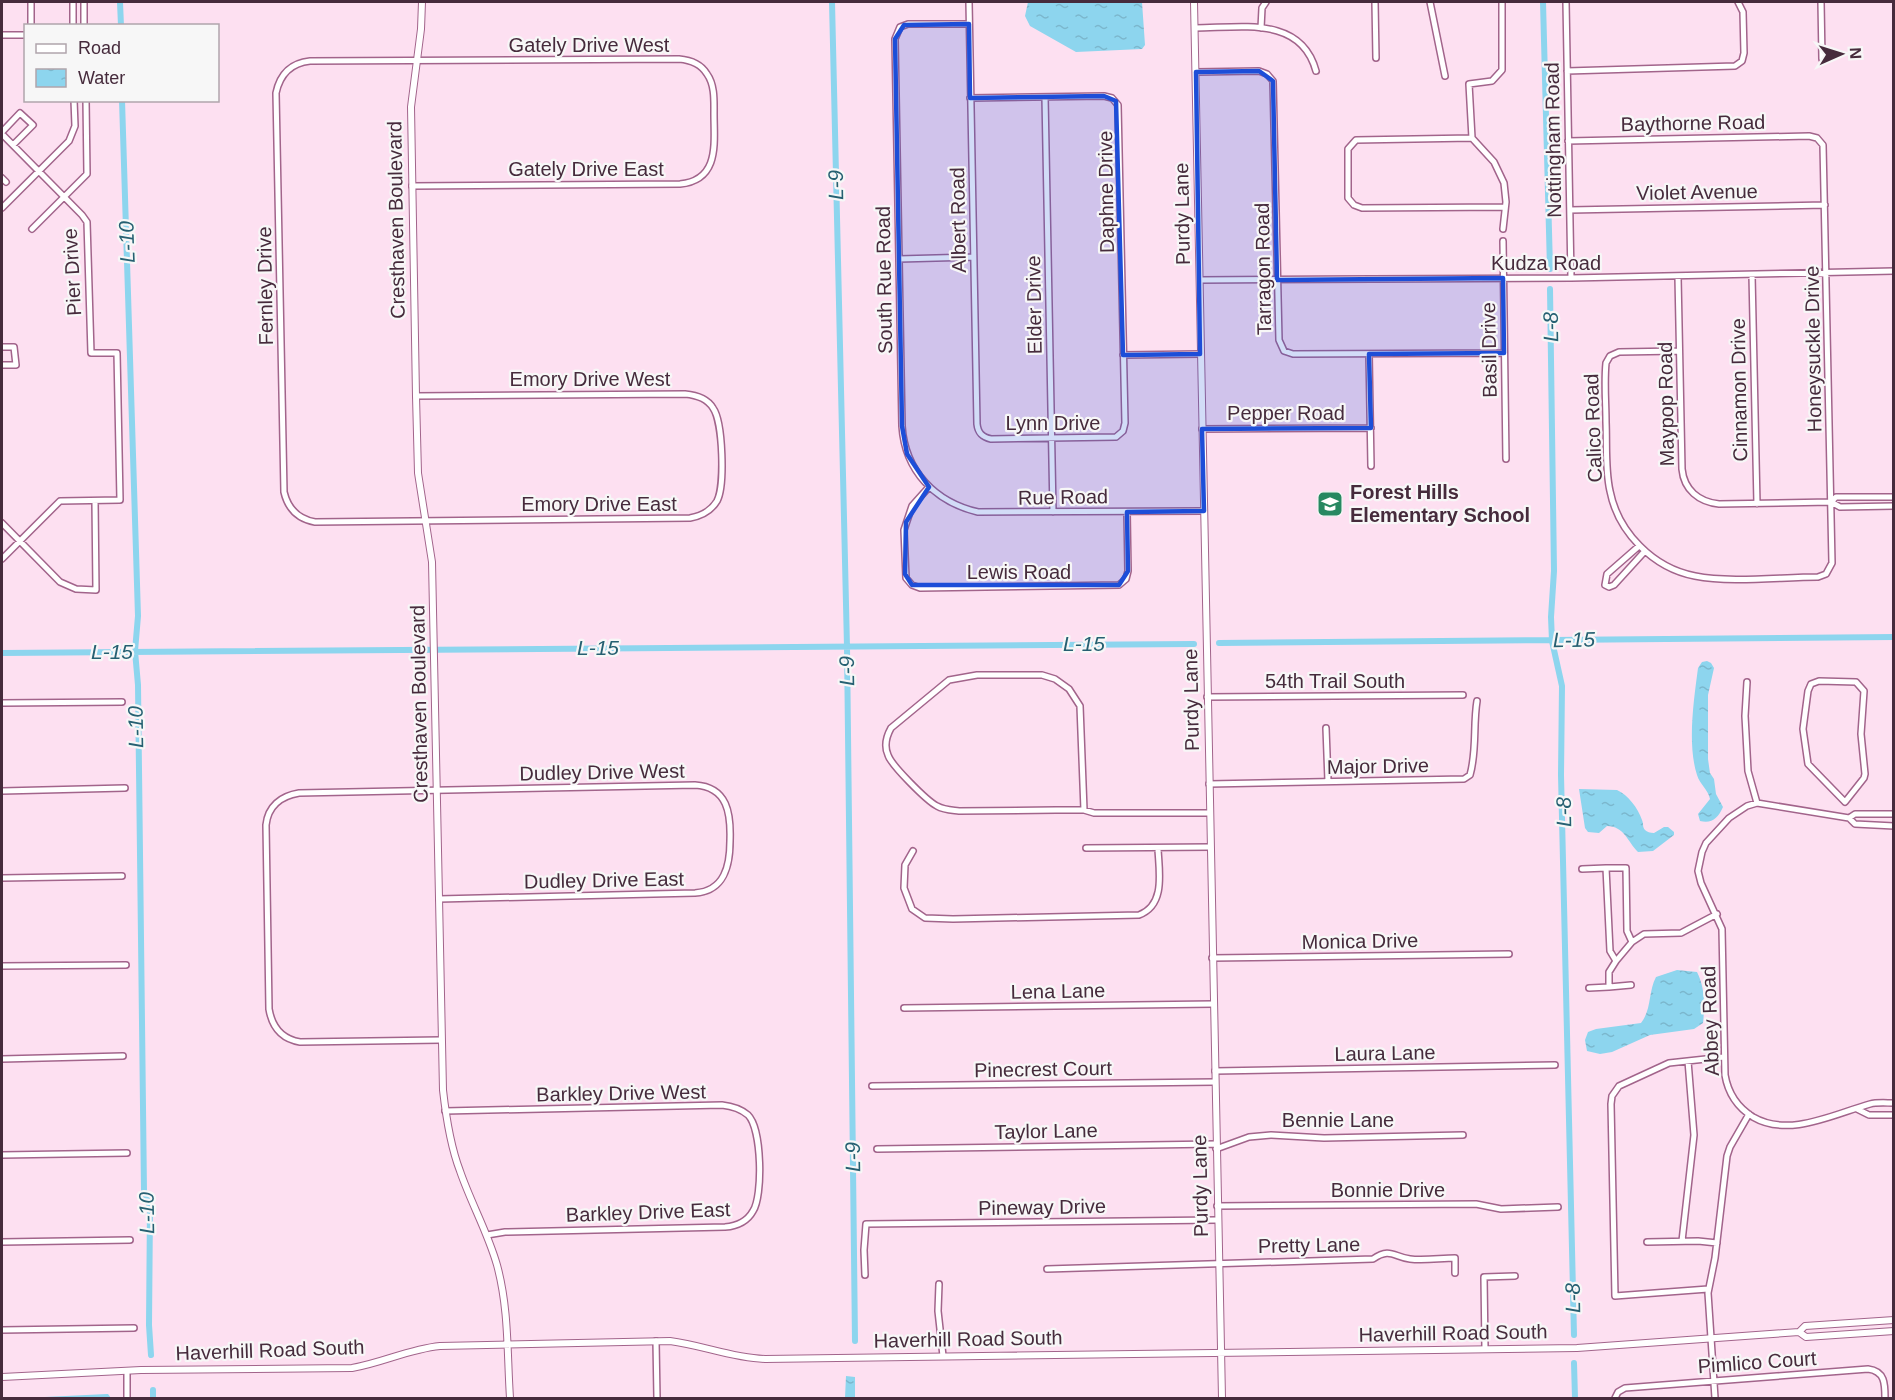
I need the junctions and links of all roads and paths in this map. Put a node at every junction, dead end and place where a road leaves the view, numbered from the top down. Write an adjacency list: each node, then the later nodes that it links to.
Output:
1 (31, 2): 14 (street)
2 (73, 2): 15 (street)
3 (84, 2): 16 (street)
4 (422, 2): 24 (street, Cresthaven Boulevard)
5 (969, 2): 17 (street, Albert Road)
6 (1194, 2): 18 (street, Purdy Lane)
7 (1266, 2): 19 (street)
8 (1376, 2): 22 (street)
9 (1430, 2): 29 (street)
10 (1502, 2): 36 (street)
11 (1566, 2): 26 (street, Nottingham Road)
12 (1738, 2): 26 (street)
13 (1821, 2): 23 (street)
14 (31, 24)
15 (73, 24)
16 (84, 24)
17 (969, 24): 31 (street, Albert Road); 51 (street, South Rue Road)
18 (1195, 28): 19 (street); 28 (street, Purdy Lane)
19 (1262, 28): 27 (street)
20 (2, 35): 21 (street)
21 (24, 35)
22 (1376, 58)
23 (1822, 59)
24 (417, 61): 25 (street, Gately Drive West); 34 (street, Gately Drive West); 41 (street, Cresthaven Boulevard)
25 (298, 64): 85 (street, Fernley Drive)
26 (1567, 70): 38 (street, Nottingham Road)
27 (1316, 71)
28 (1196, 72): 58 (street, Purdy Lane); 59 (street, Tarragon Road)
29 (1445, 76)
30 (1045, 97): 31 (street, Daphne Drive); 65 (street, Daphne Drive); 72 (street, Elder Drive)
31 (970, 98): 50 (street, Albert Road)
32 (74, 102): 40 (street)
33 (86, 102): 42 (street)
34 (714, 122): 41 (street, Gately Drive East)
35 (2, 133): 39 (street, Pier Drive); 39 (street)
36 (1472, 138): 44 (street); 44 (street)
37 (1817, 138): 38 (street, Baythorne Road); 43 (street, Honeysuckle Drive)
38 (1568, 141): 46 (street, Nottingham Road)
39 (13, 145): 40 (street, Pier Drive)
40 (39, 171): 42 (street, Pier Drive); 45 (street)
41 (412, 186): 67 (street, Cresthaven Boulevard)
42 (64, 197): 47 (street); 78 (street, Pier Drive)
43 (1825, 205): 46 (street, Violet Avenue); 53 (street, Honeysuckle Drive)
44 (1505, 207): 48 (street)
45 (2, 208)
46 (1570, 210): 56 (street, Nottingham Road)
47 (32, 229)
48 (1503, 229)
49 (1503, 241): 57 (street, Basil Drive)
50 (973, 257): 51 (street); 71 (street, Albert Road)
51 (899, 259): 76 (street, South Rue Road)
52 (1893, 272): 53 (street, Kudza Road)
53 (1826, 274): 54 (street, Kudza Road); 79 (street, Honeysuckle Drive)
54 (1752, 275): 55 (street, Kudza Road); 80 (street, Cinnamon Drive)
55 (1678, 277): 56 (street, Kudza Road); 61 (street, Maypop Road)
56 (1571, 278): 57 (street, Kudza Road)
57 (1503, 279): 59 (street, Kudza Road); 62 (street, Basil Drive)
58 (1200, 280): 59 (street, Kudza Road); 63 (street, Purdy Lane)
59 (1277, 280): 64 (street, Tarragon Road)
60 (2, 348): 66 (street)
61 (1679, 351): 80 (street, Maypop Road); 89 (street, Calico Road)
62 (1504, 353): 64 (street, Tarragon Road); 74 (street, Basil Drive)
63 (1200, 354): 65 (street); 69 (street, Purdy Lane)
64 (1369, 354): 68 (street)
65 (1124, 355): 70 (street, Daphne Drive)
66 (2, 365)
67 (416, 396): 73 (street, Emory Drive West); 86 (street, Cresthaven Boulevard)
68 (1371, 428): 69 (street, Pepper Road); 75 (street)
69 (1202, 429): 82 (street, Purdy Lane)
70 (1123, 431): 72 (street, Lynn Drive)
71 (982, 436): 72 (street, Lynn Drive)
72 (1051, 438): 83 (street, Elder Drive)
73 (720, 452): 86 (street, Emory Drive East)
74 (1506, 459)
75 (1371, 466)
76 (929, 488): 83 (street, Rue Road); 84 (street, Lewis Road)
77 (1893, 497): 79 (street, Maypop Road)
78 (95, 501): 88 (street); 88 (street)
79 (1831, 502): 80 (street, Maypop Road); 81 (street, Maypop Road); 92 (street, Honeysuckle Drive)
80 (1756, 504)
81 (1893, 506)
82 (1204, 511): 84 (street, Rue Road); 95 (street, Purdy Lane)
83 (1053, 512): 84 (street, Rue Road)
84 (1127, 512)
85 (296, 513): 86 (street, Emory Drive East)
86 (426, 520): 104 (street, Cresthaven Boulevard)
87 (2, 523): 88 (street)
88 (20, 542): 91 (street)
89 (1640, 546): 90 (street, Calico Road); 90 (street)
90 (1645, 551): 92 (street, Calico Road)
91 (2, 559)
92 (1832, 562)
93 (1747, 682): 106 (street)
94 (1463, 695): 95 (street, 54th Trail South)
95 (1208, 697): 102 (street, Purdy Lane)
96 (1477, 701): 101 (street, Major Drive)
97 (122, 702): 98 (street)
98 (2, 703)
99 (1326, 728): 101 (street)
100 (1811, 767): 100 (street)
101 (1328, 781): 102 (street, Major Drive)
102 (1209, 784): 108 (street, Purdy Lane)
103 (125, 788): 105 (street)
104 (437, 790): 112 (street, Dudley Drive West); 121 (street, Cresthaven Boulevard); 134 (street, Dudley Drive West)
105 (2, 791)
106 (1757, 803): 110 (street); 122 (street, Abbey Road)
107 (1084, 810): 107 (street); 108 (street)
108 (1210, 813): 113 (street, Purdy Lane)
109 (1893, 814): 110 (street)
110 (1850, 818): 111 (street)
111 (1893, 826)
112 (730, 838): 121 (street, Dudley Drive East)
113 (1210, 847): 115 (street); 125 (street, Purdy Lane)
114 (1086, 848): 115 (street)
115 (1158, 849): 116 (street)
116 (913, 851)
117 (1606, 868): 118 (street); 123 (street); 126 (street)
118 (1582, 869)
119 (122, 876): 120 (street)
120 (2, 878)
121 (439, 899): 134 (street, Cresthaven Boulevard)
122 (1717, 914): 123 (street); 136 (street, Abbey Road)
123 (1632, 942): 126 (street)
124 (1509, 954): 125 (street, Monica Drive)
125 (1212, 958): 132 (street, Purdy Lane)
126 (1616, 962): 130 (street)
127 (126, 965): 128 (street)
128 (2, 966)
129 (1632, 985): 130 (street)
130 (1609, 987): 131 (street)
131 (1589, 988)
132 (1213, 1004): 133 (street, Lena Lane); 140 (street, Purdy Lane)
133 (904, 1008)
134 (441, 1040): 145 (street, Cresthaven Boulevard)
135 (123, 1056): 137 (street)
136 (1724, 1057): 138 (street); 146 (street, Abbey Road)
137 (2, 1059)
138 (1688, 1061): 159 (street); 169 (street)
139 (1555, 1065): 140 (street, Laura Lane)
140 (1215, 1071): 141 (street, Purdy Lane)
141 (1215, 1082): 142 (street, Pinecrest Court); 149 (street, Purdy Lane)
142 (872, 1086)
143 (1893, 1103): 144 (street, Abbey Road)
144 (1857, 1109): 146 (street, Abbey Road); 147 (street, Abbey Road)
145 (445, 1111): 153 (street, Barkley Drive West); 157 (street, Cresthaven Boulevard)
146 (1749, 1114): 162 (street)
147 (1893, 1115)
148 (1462, 1135): 149 (street, Bennie Lane)
149 (1216, 1147): 150 (street, Taylor Lane); 154 (street, Purdy Lane)
150 (877, 1149)
151 (127, 1153): 152 (street)
152 (2, 1155)
153 (758, 1161): 157 (street, Barkley Drive East)
154 (1217, 1206): 155 (street, Bonnie Drive); 156 (street, Purdy Lane)
155 (1558, 1207)
156 (1217, 1220): 163 (street, Purdy Lane); 166 (street, Pineway Drive)
157 (487, 1235): 177 (street, Cresthaven Boulevard)
158 (130, 1240): 160 (street)
159 (1682, 1241): 161 (street); 162 (street)
160 (2, 1242)
161 (1647, 1242)
162 (1717, 1243): 169 (street)
163 (1218, 1262): 164 (street); 165 (street, Pretty Lane); 179 (street, Purdy Lane)
164 (1047, 1269)
165 (1455, 1273)
166 (865, 1275)
167 (1515, 1276): 178 (street)
168 (939, 1284): 180 (street)
169 (1708, 1289): 175 (street)
170 (1893, 1320): 174 (street, Haverhill Road South)
171 (134, 1328): 172 (street)
172 (2, 1330)
173 (1893, 1331): 174 (street, Haverhill Road South)
174 (1799, 1332): 175 (street, Haverhill Road South)
175 (1710, 1339): 178 (street, Haverhill Road South); 183 (street)
176 (656, 1341): 177 (street, Haverhill Road South); 180 (street, Haverhill Road South); 186 (street)
177 (508, 1344): 181 (street, Haverhill Road South); 185 (street, Cresthaven Boulevard)
178 (1485, 1349): 179 (street, Haverhill Road South)
179 (1220, 1353): 180 (street, Haverhill Road South); 187 (street, Purdy Lane)
180 (943, 1356)
181 (127, 1371): 182 (street, Haverhill Road South); 184 (street)
182 (2, 1377)
183 (1713, 1380): 188 (street, Pimlico Court); 189 (street); 190 (street, Pimlico Court)
184 (127, 1398)
185 (510, 1398)
186 (657, 1398)
187 (1222, 1398)
188 (1615, 1398)
189 (1715, 1398)
190 (1885, 1398)

